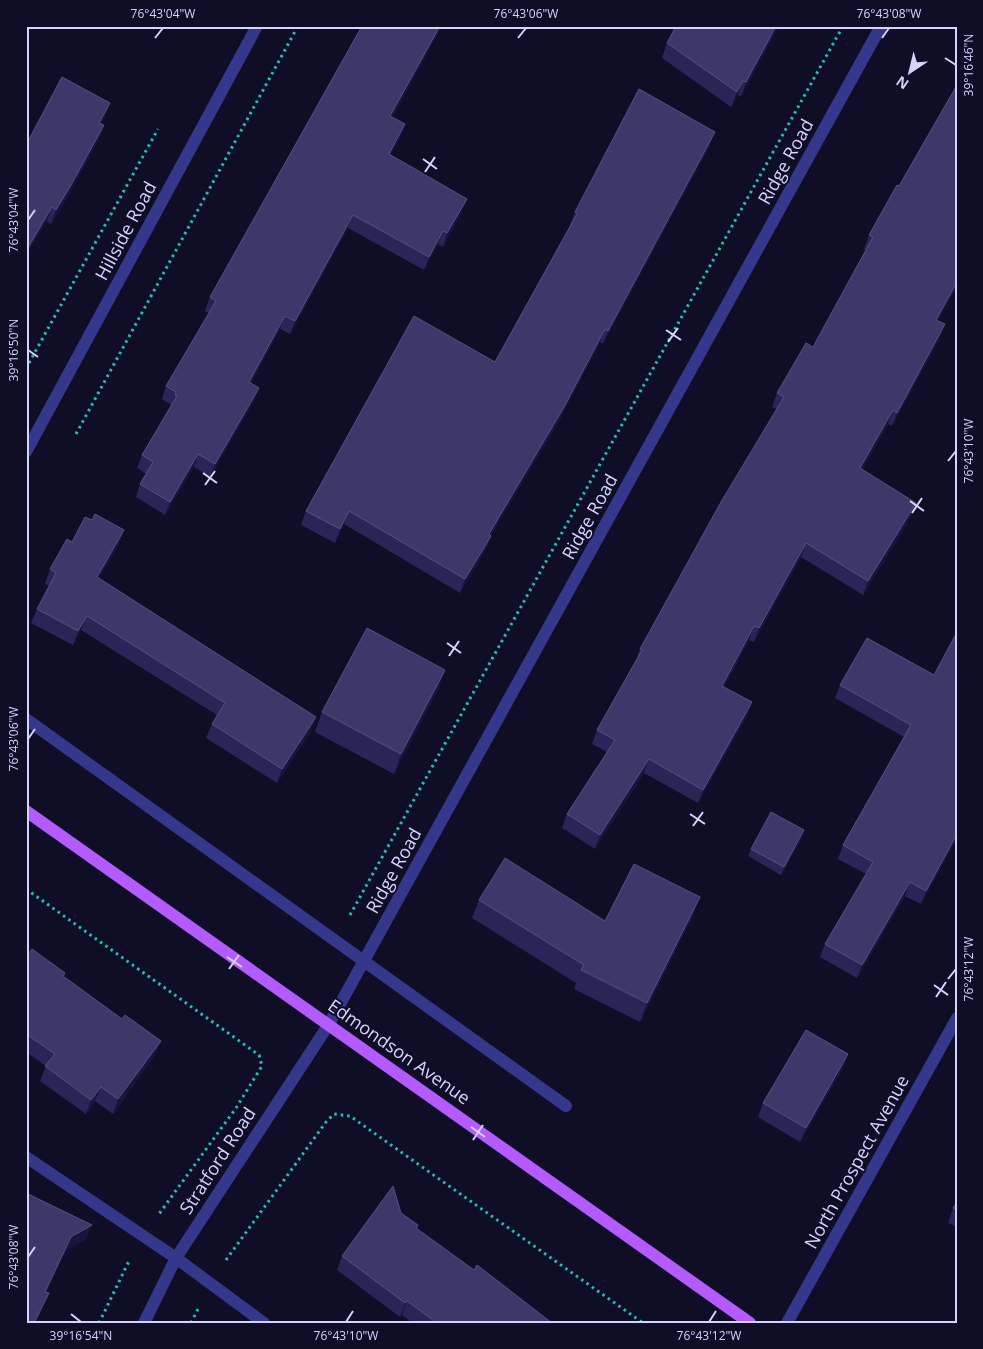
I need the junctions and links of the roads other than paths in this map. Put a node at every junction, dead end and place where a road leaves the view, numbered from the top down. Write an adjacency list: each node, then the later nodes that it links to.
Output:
1 (257, 26): 3 (street, Hillside Road)
2 (881, 26): 6 (street, Ridge Road)
3 (26, 452)
4 (26, 719): 6 (street)
5 (26, 811): 8 (main road, Edmondson Avenue)
6 (364, 961): 8 (street, Ridge Road); 9 (street)
7 (957, 1018): 15 (street, North Prospect Avenue)
8 (329, 1024): 11 (street, Stratford Road); 14 (main road, Edmondson Avenue)
9 (566, 1106)
10 (26, 1157): 11 (street)
11 (176, 1258): 12 (street, Stratford Road); 13 (street)
12 (144, 1323)
13 (264, 1323)
14 (750, 1323)
15 (787, 1323)

